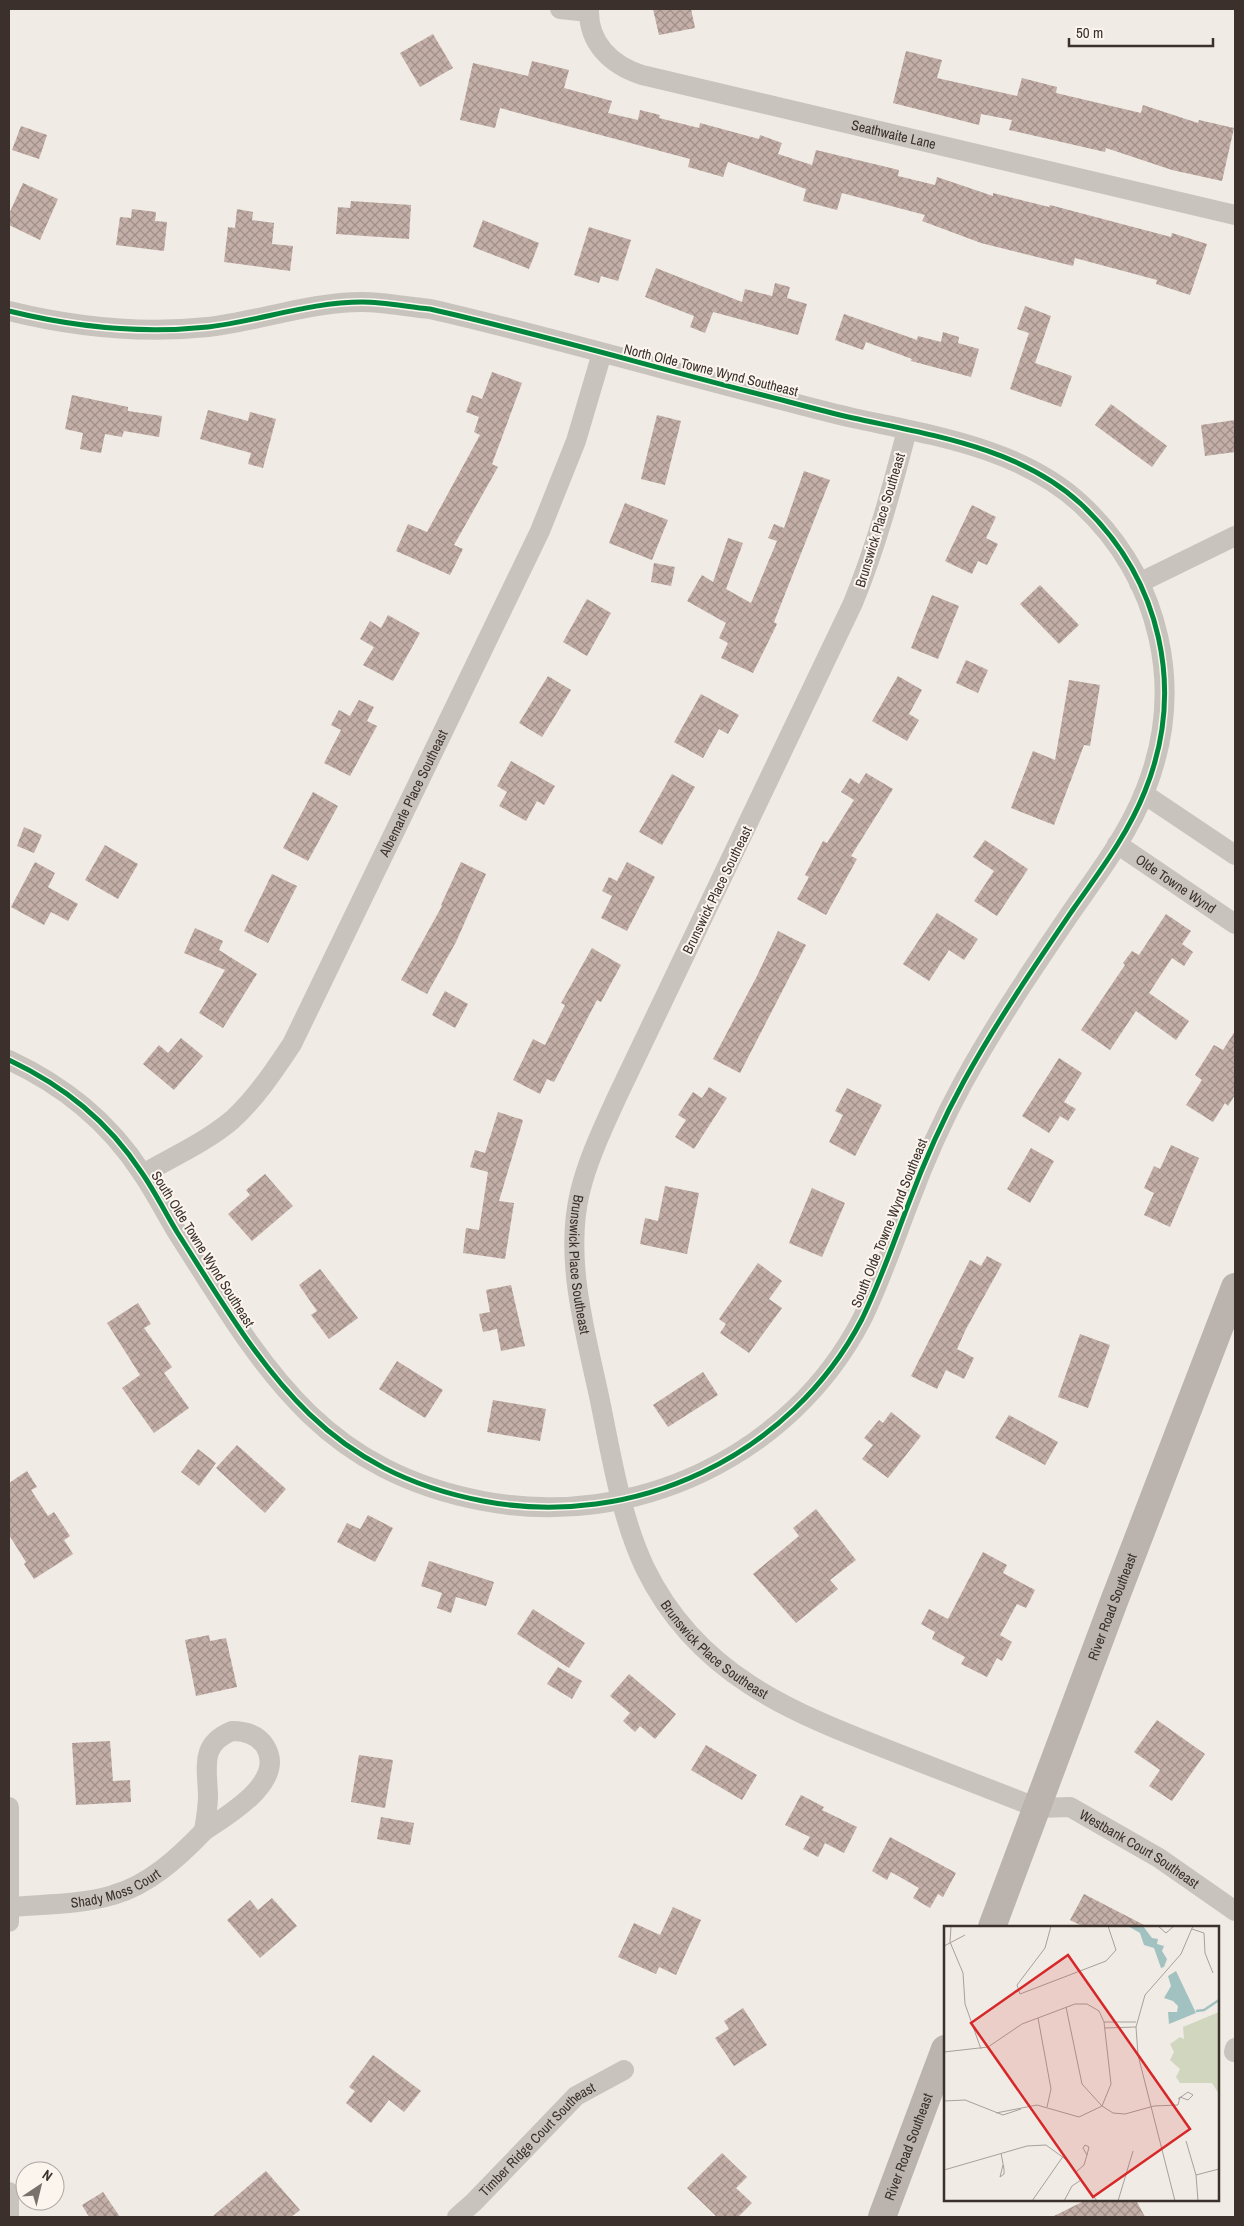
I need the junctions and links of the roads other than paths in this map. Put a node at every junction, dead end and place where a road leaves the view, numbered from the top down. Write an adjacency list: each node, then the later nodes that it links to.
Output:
1 (560, 9): 2 (street)
2 (589, 10): 3 (street, Seathwaite Lane)
3 (1235, 215)
4 (9, 311): 5 (street, North Olde Towne Wynd Southeast)
5 (602, 353): 6 (street, North Olde Towne Wynd Southeast); 14 (street, Albemarle Place Southeast)
6 (907, 430): 8 (street, North Olde Towne Wynd Southeast); 16 (street, Brunswick Place Southeast)
7 (1235, 536): 8 (street)
8 (1139, 583): 9 (street, North Olde Towne Wynd Southeast)
9 (1144, 794): 10 (street, South Olde Towne Wynd Southeast); 11 (street)
10 (1118, 844): 12 (street, Olde Towne Wynd); 16 (street, South Olde Towne Wynd Southeast)
11 (1235, 855)
12 (1235, 924)
13 (9, 1060): 14 (street, South Olde Towne Wynd Southeast)
14 (143, 1174): 16 (street, South Olde Towne Wynd Southeast)
15 (1235, 1287): 18 (main road, River Road Southeast)
16 (622, 1501): 18 (street, Brunswick Place Southeast)
17 (9, 1807): 21 (street)
18 (1038, 1808): 20 (street, Westbank Court Southeast); 22 (main road, River Road Southeast)
19 (204, 1831): 19 (street, Shady Moss Court); 21 (street, Shady Moss Court)
20 (1235, 1911)
21 (9, 1914)
22 (992, 1926)
23 (944, 2052): 28 (main road, River Road Southeast)
24 (624, 2070): 27 (street, Timber Ridge Court Southeast)
25 (9, 2192): 26 (street)
26 (10, 2217)
27 (457, 2217)
28 (882, 2217)

